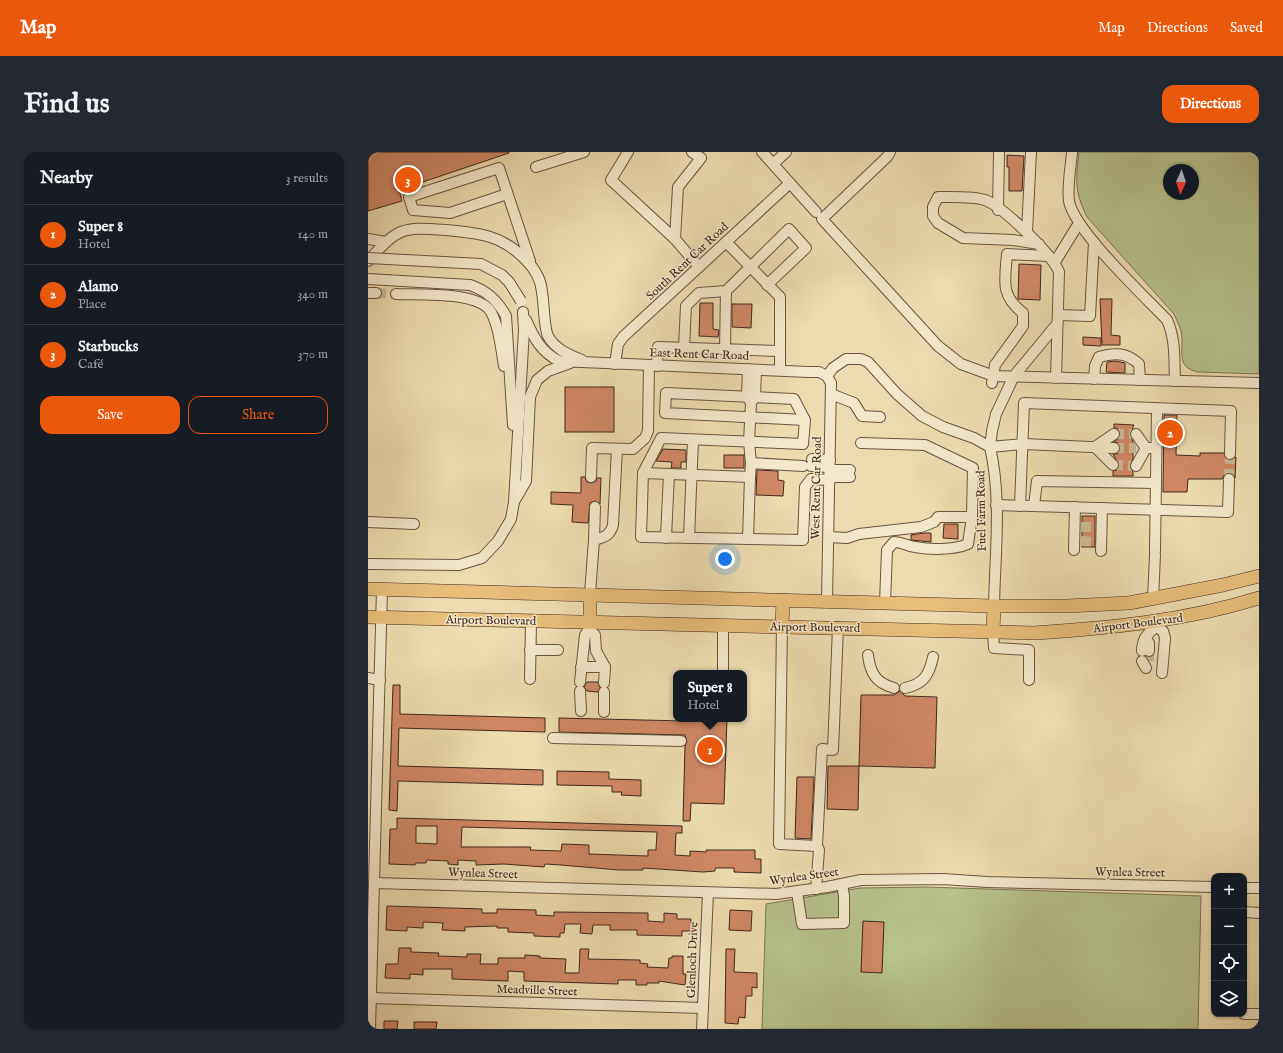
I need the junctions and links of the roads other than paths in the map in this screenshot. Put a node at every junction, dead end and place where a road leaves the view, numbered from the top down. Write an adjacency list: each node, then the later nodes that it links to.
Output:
1 (584, 152): 11 (street)
2 (628, 152): 20 (street)
3 (692, 152): 20 (street)
4 (762, 152): 10 (street)
5 (786, 152): 10 (street)
6 (890, 152): 51 (street)
7 (1000, 152): 14 (street)
8 (1032, 152): 18 (street)
9 (1072, 152): 17 (street)
10 (773, 164): 12 (street)
11 (536, 167)
12 (790, 183): 15 (street); 23 (street, South Rent Car Road)
13 (507, 194): 13 (street); 16 (street)
14 (998, 210): 18 (street); 25 (street)
15 (816, 212)
16 (515, 221): 21 (street); 29 (street)
17 (1079, 222): 24 (street); 27 (street)
18 (1027, 232): 25 (street)
19 (368, 239): 22 (street)
20 (675, 239): 30 (street)
21 (501, 240): 22 (street); 29 (street)
22 (386, 242): 28 (street)
23 (726, 242): 30 (street, South Rent Car Road); 31 (street)
24 (1094, 242): 37 (street); 53 (street)
25 (1039, 244): 27 (street)
26 (368, 258): 36 (street, bridge)
27 (1052, 259): 37 (street); 51 (street)
28 (368, 262)
29 (531, 265): 42 (street)
30 (699, 267): 43 (street, South Rent Car Road)
31 (750, 267): 33 (street); 33 (street); 34 (street)
32 (368, 279): 57 (street)
33 (767, 285): 40 (street)
34 (726, 291): 38 (street); 39 (street)
35 (396, 294): 57 (street)
36 (523, 312): 41 (street); 73 (street)
37 (1057, 320): 48 (street); 49 (street)
38 (684, 348): 39 (street); 44 (street)
39 (725, 349): 40 (street)
40 (780, 351): 46 (street)
41 (570, 363): 42 (street, East Rent Car Road); 87 (street)
42 (591, 363): 43 (street, East Rent Car Road)
43 (615, 364): 44 (street, East Rent Car Road)
44 (653, 366): 45 (street, East Rent Car Road); 72 (street)
45 (752, 369): 46 (street, East Rent Car Road); 56 (street)
46 (780, 370): 47 (street, East Rent Car Road)
47 (827, 376): 55 (street, West Rent Car Road); 68 (street)
48 (1014, 376): 49 (street); 51 (street); 68 (street)
49 (1056, 378): 50 (street)
50 (1094, 379): 52 (street); 52 (street)
51 (993, 380)
52 (1140, 380): 53 (street)
53 (1175, 381): 54 (street)
54 (1259, 383)
55 (831, 394): 60 (street); 78 (street, West Rent Car Road)
56 (751, 399): 59 (street); 59 (street); 61 (street)
57 (511, 401): 73 (street)
58 (1157, 409): 67 (street); 71 (street); 74 (street)
59 (751, 417): 61 (street); 65 (street)
60 (880, 417)
61 (805, 420): 65 (street)
62 (1114, 434): 69 (street)
63 (1136, 434): 71 (street)
64 (693, 440): 65 (street); 79 (street); 82 (street)
65 (750, 442): 75 (street)
66 (861, 443): 95 (street)
67 (1023, 444): 68 (street); 69 (street); 89 (street)
68 (990, 447): 88 (street, Fuel Farm Road)
69 (1095, 447): 70 (street); 76 (street)
70 (1114, 448)
71 (1146, 448): 77 (street); 86 (street)
72 (617, 449): 83 (street); 102 (street)
73 (516, 453): 87 (street)
74 (1230, 454)
75 (751, 463): 78 (street); 84 (street)
76 (1113, 465)
77 (1136, 466)
78 (830, 471): 81 (street); 100 (street, West Rent Car Road); 101 (street)
79 (643, 473): 80 (street); 98 (street)
80 (669, 474): 82 (street); 98 (street)
81 (850, 474)
82 (691, 475): 84 (street); 99 (street)
83 (590, 477)
84 (750, 477): 101 (street)
85 (1229, 479): 94 (street)
86 (1156, 484): 90 (street); 94 (street)
87 (514, 502): 105 (street)
88 (996, 504): 89 (street); 115 (street, Fuel Farm Road)
89 (1020, 506): 90 (street)
90 (1034, 506): 92 (street)
91 (595, 507): 102 (street)
92 (1075, 507): 93 (street); 103 (street)
93 (1102, 508): 94 (street); 104 (street)
94 (1155, 509): 111 (street)
95 (972, 517): 100 (street); 114 (street)
96 (368, 522): 97 (street)
97 (414, 524)
98 (666, 538): 99 (street)
99 (689, 538): 101 (street)
100 (829, 538): 113 (street, West Rent Car Road)
101 (748, 539)
102 (594, 540): 109 (street)
103 (1076, 544)
104 (1100, 545)
105 (368, 564)
106 (1259, 576): 111 (main road, Airport Boulevard)
107 (368, 589): 108 (main road, Airport Boulevard)
108 (382, 590): 109 (main road, Airport Boulevard); 117 (street)
109 (590, 594): 112 (main road, Airport Boulevard); 121 (main road)
110 (1259, 598): 120 (main road, Airport Boulevard)
111 (1153, 599): 115 (main road, Airport Boulevard); 120 (main road)
112 (783, 600): 113 (main road, Airport Boulevard); 122 (main road)
113 (828, 601): 114 (main road, Airport Boulevard)
114 (885, 603): 115 (main road, Airport Boulevard)
115 (994, 606): 124 (main road)
116 (368, 617): 117 (main road, Airport Boulevard)
117 (382, 617): 118 (main road, Airport Boulevard); 134 (street)
118 (531, 621): 121 (main road, Airport Boulevard); 125 (street)
119 (723, 625): 121 (main road, Airport Boulevard); 122 (main road, Airport Boulevard); 132 (street)
120 (1156, 625): 124 (main road, Airport Boulevard); 128 (street); 133 (street)
121 (590, 626): 130 (street); 131 (street)
122 (782, 626): 123 (main road, Airport Boulevard); 143 (street)
123 (838, 627): 124 (main road, Airport Boulevard); 143 (street)
124 (993, 632): 136 (street)
125 (530, 650): 126 (street); 135 (street)
126 (558, 650)
127 (868, 655): 137 (street)
128 (1145, 656)
129 (933, 657): 138 (street)
130 (581, 666): 131 (street); 139 (street)
131 (605, 668): 140 (street)
132 (722, 670)
133 (1162, 673)
134 (371, 679): 144 (street)
135 (530, 679)
136 (1029, 680)
137 (894, 688)
138 (905, 688)
139 (581, 711)
140 (604, 712)
141 (553, 738): 142 (street)
142 (682, 741)
143 (817, 846): 149 (street)
144 (374, 883): 151 (street, Wynlea Street); 154 (street)
145 (842, 884): 146 (street, Wynlea Street); 149 (street, Wynlea Street); 150 (street)
146 (1211, 887)
147 (1247, 888): 148 (street)
148 (1259, 888)
149 (816, 889): 150 (street, Wynlea Street)
150 (798, 892): 151 (street, Wynlea Street)
151 (708, 893): 155 (street, Glenloch Drive)
152 (1247, 912): 153 (street)
153 (1259, 913)
154 (371, 998): 155 (street, Meadville Street); 158 (street)
155 (703, 1008): 159 (street, Glenloch Drive)
156 (1247, 1014): 157 (street)
157 (1259, 1014)
158 (370, 1029)
159 (702, 1029)

